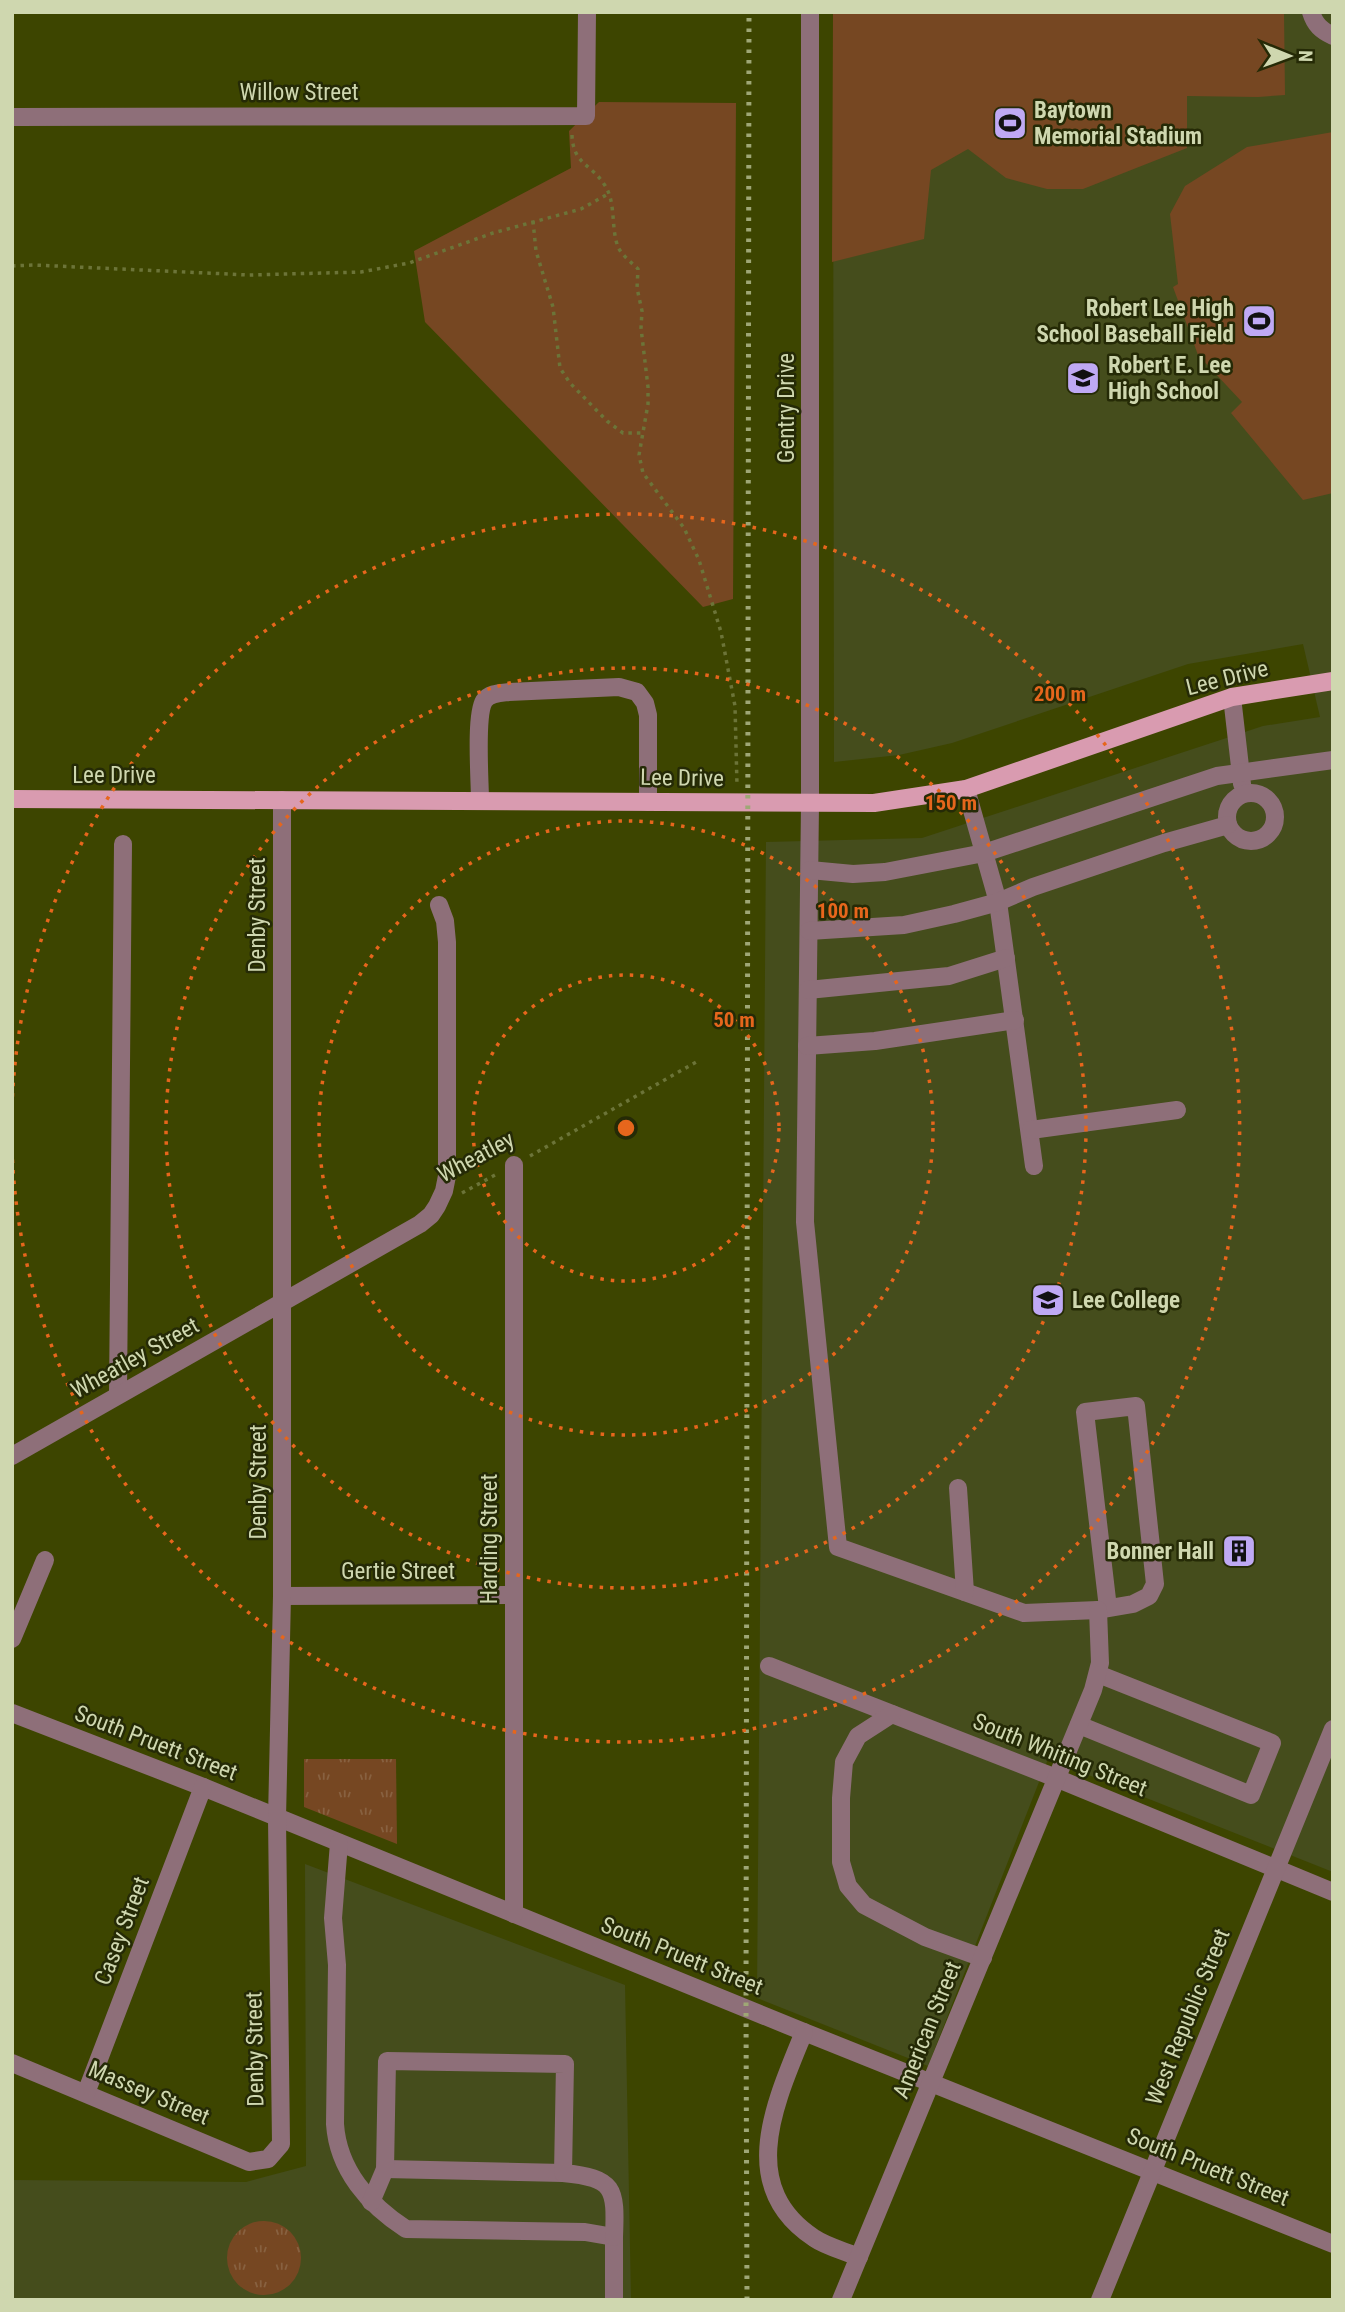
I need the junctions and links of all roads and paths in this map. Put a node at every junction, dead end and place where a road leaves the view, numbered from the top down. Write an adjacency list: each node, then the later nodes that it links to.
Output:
1 (587, 12): 5 (street)
2 (810, 12): 22 (street, Gentry Drive)
3 (1311, 12): 4 (street)
4 (1333, 36)
5 (578, 116): 6 (street, Willow Street); 7 (path)
6 (12, 117)
7 (608, 194): 8 (path); 10 (path)
8 (533, 221): 9 (path); 10 (path)
9 (12, 266)
10 (642, 433): 21 (path)
11 (1333, 681): 12 (main road, Lee Drive)
12 (1232, 697): 14 (street); 15 (main road, Lee Drive)
13 (1333, 760): 14 (street)
14 (1241, 773): 16 (street); 25 (street)
15 (966, 789): 22 (main road, Lee Drive); 25 (street)
16 (1244, 794): 23 (street); 23 (street)
17 (12, 799): 18 (main road, Lee Drive)
18 (282, 800): 19 (main road, Lee Drive); 40 (street, Denby Street)
19 (480, 801): 20 (main road, Lee Drive); 20 (street)
20 (648, 802): 21 (main road, Lee Drive)
21 (738, 803): 22 (main road, Lee Drive)
22 (810, 804): 26 (street, Gentry Drive)
23 (1228, 825): 27 (street)
24 (123, 844): 41 (street)
25 (985, 853): 26 (street); 27 (street)
26 (810, 870): 29 (street, Gentry Drive)
27 (998, 902): 29 (street); 30 (street)
28 (439, 905): 39 (street)
29 (809, 931): 31 (street, Gentry Drive)
30 (1006, 958): 31 (street); 32 (street)
31 (808, 990): 33 (street, Gentry Drive)
32 (1015, 1020): 33 (street); 36 (street)
33 (807, 1046): 45 (street, Gentry Drive)
34 (698, 1061): 37 (path, Wheatley)
35 (1177, 1111): 36 (street)
36 (1031, 1130): 38 (street)
37 (514, 1165): 39 (path, Wheatley); 46 (street, Harding Street)
38 (1034, 1166)
39 (437, 1206): 40 (street, Wheatley)
40 (282, 1303): 41 (street, Wheatley Street); 47 (street, Denby Street)
41 (118, 1394): 42 (street, Wheatley Street)
42 (12, 1456)
43 (958, 1488): 45 (street)
44 (45, 1560): 49 (street)
45 (965, 1592): 48 (street)
46 (514, 1595): 47 (street, Gertie Street); 62 (street, Harding Street)
47 (282, 1596): 58 (street, Denby Street)
48 (1103, 1609): 48 (street, American Street); 51 (street, American Street)
49 (12, 1639)
50 (768, 1666): 53 (street, South Whiting Street)
51 (1098, 1674): 54 (street, American Street); 54 (street)
52 (12, 1713): 57 (street, South Pruett Street)
53 (892, 1714): 56 (street, South Whiting Street); 63 (street)
54 (1079, 1725): 56 (street, American Street)
55 (1333, 1729): 60 (street, West Republic Street)
56 (1056, 1778): 60 (street, South Whiting Street); 63 (street, American Street)
57 (203, 1787): 58 (street, South Pruett Street); 67 (street, Casey Street)
58 (277, 1818): 59 (street, South Pruett Street); 68 (street, Denby Street)
59 (339, 1843): 62 (street, South Pruett Street); 72 (street)
60 (1274, 1869): 61 (street, South Whiting Street); 70 (street, West Republic Street)
61 (1333, 1892)
62 (514, 1914): 64 (street, South Pruett Street)
63 (983, 1958): 66 (street, American Street)
64 (804, 2032): 66 (street, South Pruett Street); 75 (street)
65 (12, 2063): 67 (street, Massey Street)
66 (932, 2084): 70 (street, South Pruett Street); 75 (street, American Street)
67 (86, 2093): 68 (street, Massey Street)
68 (268, 2159)
69 (385, 2169): 71 (street); 71 (street); 72 (street)
70 (1152, 2171): 74 (street, South Pruett Street); 78 (street, West Republic Street)
71 (563, 2173): 73 (street)
72 (371, 2202): 73 (street)
73 (614, 2237): 76 (street)
74 (1333, 2244)
75 (859, 2257): 77 (street, American Street)
76 (614, 2300)
77 (841, 2300)
78 (1100, 2300)

